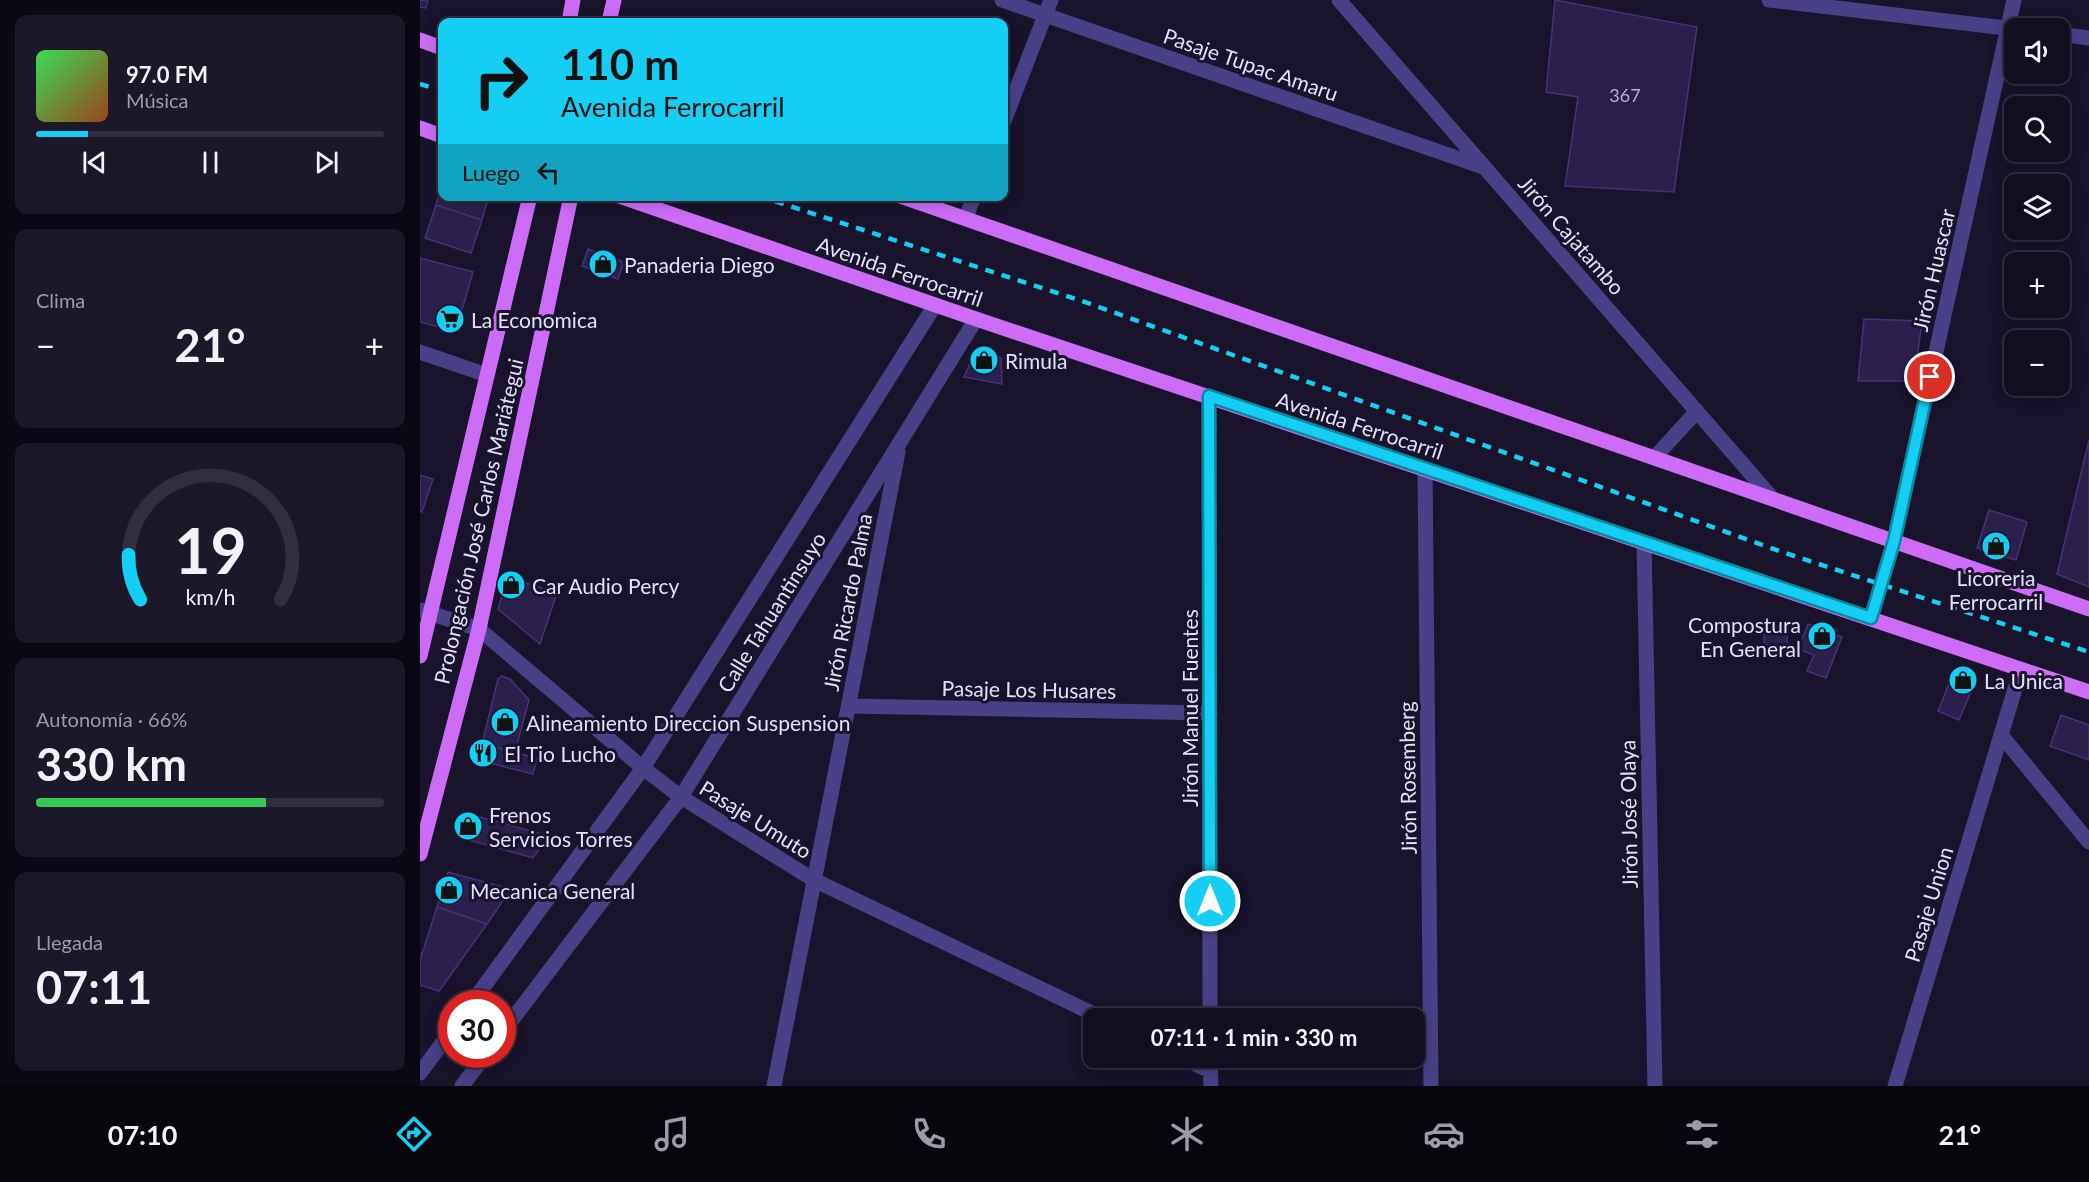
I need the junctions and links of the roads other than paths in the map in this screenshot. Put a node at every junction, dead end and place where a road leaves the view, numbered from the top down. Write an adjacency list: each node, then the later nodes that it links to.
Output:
1 (573, 0): 10 (main road)
2 (614, 0): 11 (main road)
3 (1002, 0): 9 (street, Pasaje Tupac Amaru)
4 (1051, 0): 9 (street)
5 (1339, 0): 22 (street, Jirón Cajatambo)
6 (1769, 0): 8 (street)
7 (2014, 0): 12 (street, Jirón Huascar)
8 (1870, 6): 13 (street)
9 (1045, 15): 19 (street); 22 (street, Pasaje Tupac Amaru)
10 (569, 18)
11 (610, 18)
12 (2013, 18)
13 (2004, 27)
14 (2070, 35): 15 (street)
15 (2089, 38)
16 (420, 40): 17 (main road)
17 (438, 47)
18 (2004, 63): 39 (street, Jirón Huascar)
19 (1008, 111)
20 (420, 128): 21 (main road)
21 (438, 135)
22 (1486, 168): 34 (street, Jirón Cajatambo)
23 (529, 201): 32 (main road, Prolongación José Carlos Mariátegui)
24 (570, 201): 44 (main road, Prolongación José Carlos Mariátegui)
25 (633, 201): 29 (main road, Avenida Ferrocarril)
26 (915, 201): 28 (main road)
27 (972, 201): 28 (street)
28 (966, 218): 36 (main road)
29 (935, 305): 30 (main road, Avenida Ferrocarril); 51 (street, Calle Tahuantinsuyo)
30 (976, 319): 33 (main road, Avenida Ferrocarril); 35 (street, Calle Tahuantinsuyo)
31 (420, 352): 32 (street)
32 (487, 375): 42 (main road, Prolongación José Carlos Mariátegui)
33 (1209, 396): 37 (main road, Avenida Ferrocarril); 49 (street, Jirón Manuel Fuentes)
34 (1697, 411): 36 (street); 38 (street, Jirón Cajatambo)
35 (899, 443): 48 (street, Jirón Ricardo Palma); 52 (street, Calle Tahuantinsuyo)
36 (1655, 458): 38 (main road)
37 (1425, 469): 40 (main road, Avenida Ferrocarril); 65 (street, Jirón Rosemberg)
38 (1773, 499): 39 (main road)
39 (1894, 541): 41 (main road); 43 (street, Jirón Huascar)
40 (1644, 542): 43 (main road, Avenida Ferrocarril); 66 (street, Jirón José Olaya)
41 (2089, 609)
42 (425, 612): 44 (street, Pasaje Umuto); 45 (main road, Prolongación José Carlos Mariátegui)
43 (1871, 618): 46 (main road, Avenida Ferrocarril)
44 (479, 629): 51 (street, Pasaje Umuto); 54 (main road, Prolongación José Carlos Mariátegui)
45 (420, 656)
46 (2021, 669): 47 (main road, Avenida Ferrocarril); 50 (street)
47 (2089, 692)
48 (849, 706): 49 (street, Pasaje Los Husares); 55 (street, Jirón Ricardo Palma)
49 (1210, 713): 57 (street, Jirón Manuel Fuentes)
50 (2001, 735): 53 (street); 67 (street, Pasaje Union)
51 (643, 768): 52 (street, Pasaje Umuto); 56 (street, Calle Tahuantinsuyo)
52 (681, 797): 55 (street, Pasaje Umuto); 59 (street, Calle Tahuantinsuyo)
53 (2089, 842)
54 (420, 854)
55 (814, 880): 58 (street, Pasaje Umuto); 64 (street, Jirón Ricardo Palma)
56 (481, 990)
57 (1210, 1008)
58 (1083, 1009)
59 (516, 1015)
60 (438, 1049): 62 (street)
61 (476, 1068): 63 (street)
62 (420, 1073)
63 (462, 1086)
64 (774, 1086)
65 (1431, 1086)
66 (1655, 1086)
67 (1894, 1086)

